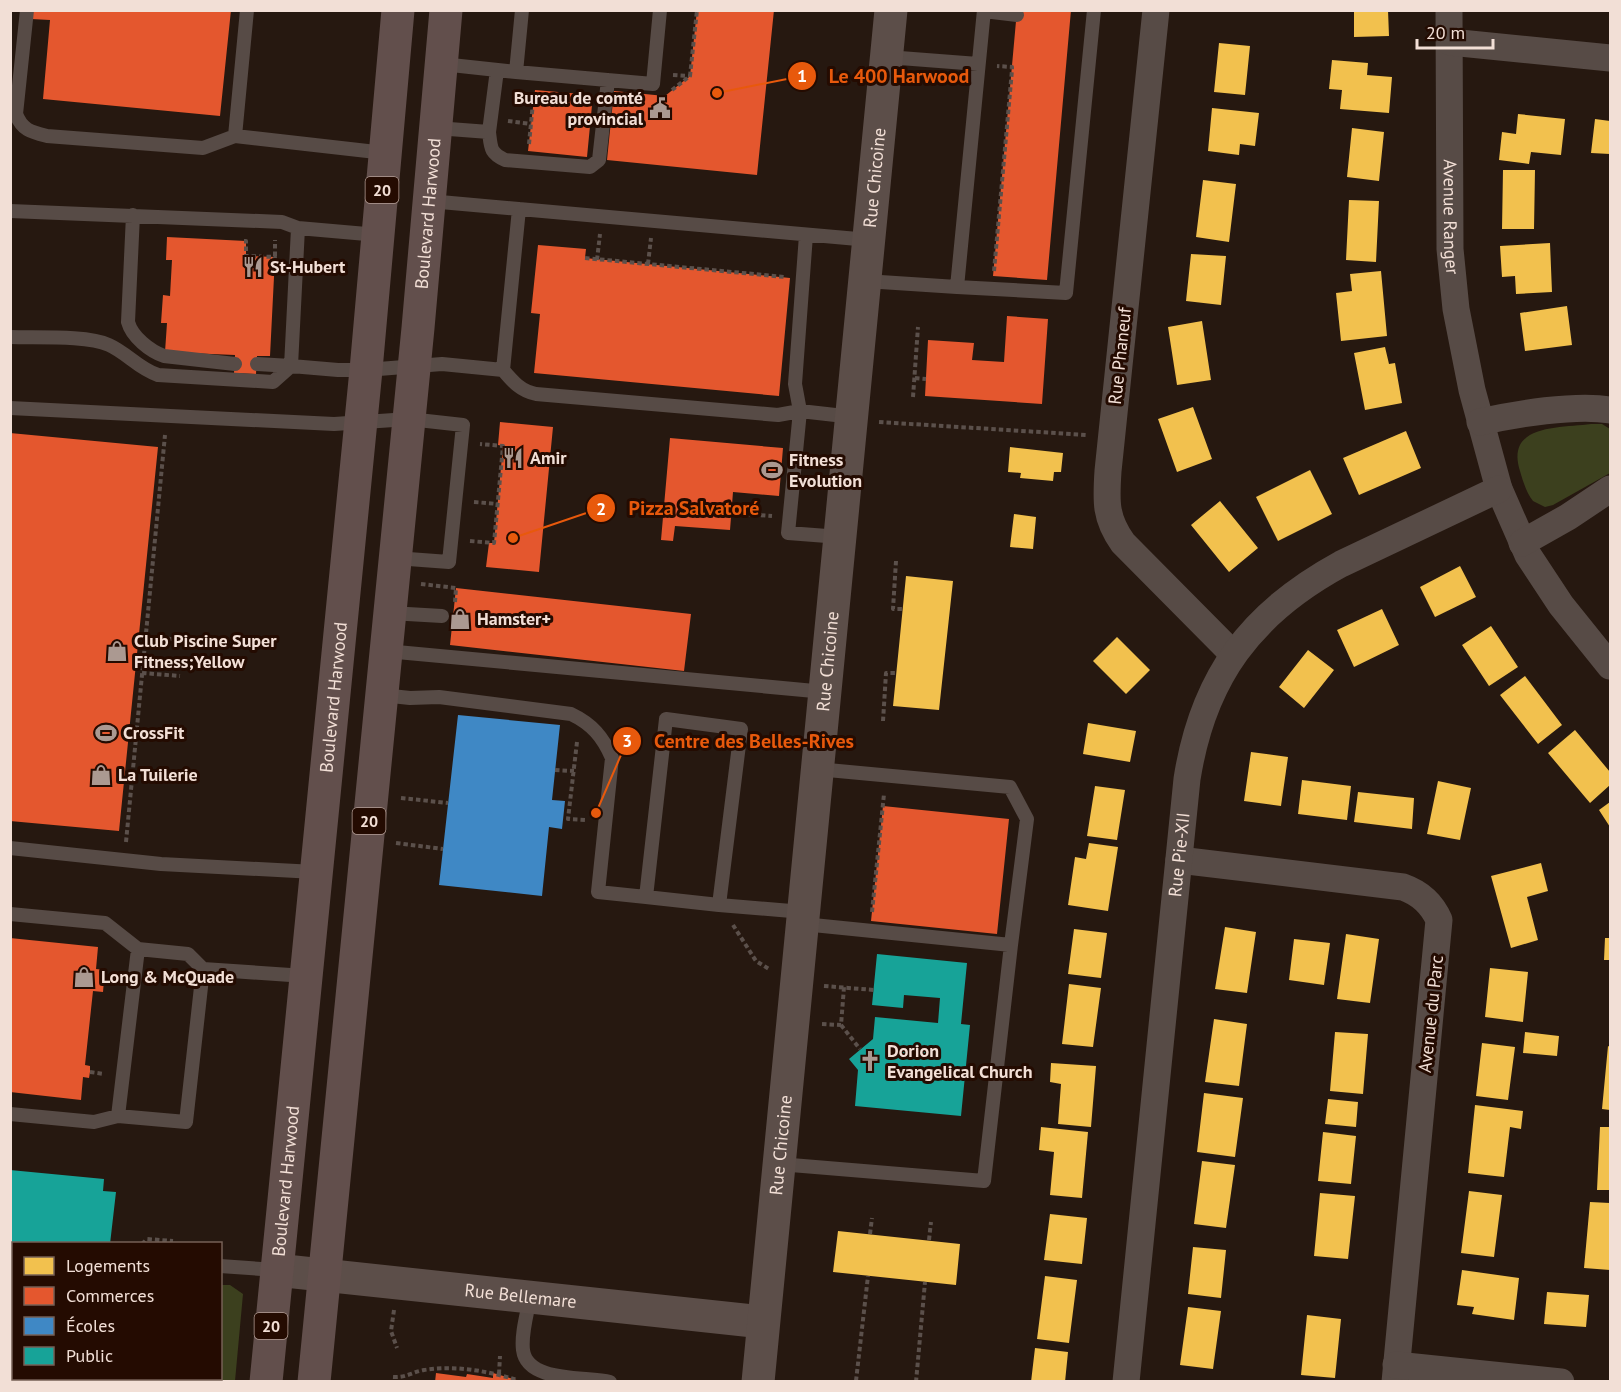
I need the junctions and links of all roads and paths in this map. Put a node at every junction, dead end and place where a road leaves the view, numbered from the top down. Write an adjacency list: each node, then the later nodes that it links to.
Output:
1 (27, 10): 25 (lane)
2 (247, 10): 25 (lane)
3 (398, 10): 27 (highway, Boulevard Harwood / 20)
4 (446, 10): 16 (highway, Boulevard Harwood / 20)
5 (522, 10): 20 (lane)
6 (660, 10): 21 (lane)
7 (891, 10): 14 (street, Rue Chicoine)
8 (1094, 10): 42 (lane)
9 (1156, 10): 83 (street, Rue Phaneuf)
10 (1449, 10): 13 (street, Avenue Ranger)
11 (984, 11): 12 (lane); 17 (lane)
12 (1017, 15)
13 (1450, 42): 15 (street); 60 (street, Avenue Ranger)
14 (887, 57): 17 (lane); 36 (street, Rue Chicoine)
15 (1611, 58)
16 (441, 64): 19 (lane); 23 (highway, Boulevard Harwood / 20)
17 (978, 64): 42 (lane)
18 (1012, 67): 39 (path)
19 (497, 70): 20 (lane); 24 (lane)
20 (516, 72): 21 (lane)
21 (608, 80): 24 (lane)
22 (535, 90): 26 (path)
23 (436, 128): 24 (lane); 28 (highway, Boulevard Harwood / 20)
24 (489, 132)
25 (235, 136): 27 (lane)
26 (528, 151)
27 (386, 154): 33 (highway, Boulevard Harwood / 20)
28 (429, 201): 29 (lane); 48 (highway, Boulevard Harwood / 20)
29 (519, 209): 34 (lane); 50 (lane)
30 (10, 211): 31 (lane)
31 (133, 215): 32 (lane); 45 (lane)
32 (298, 228): 33 (lane); 47 (lane)
33 (378, 235): 49 (highway, Boulevard Harwood / 20)
34 (806, 235): 36 (lane); 56 (lane)
35 (235, 240): 38 (path)
36 (869, 240): 41 (street, Rue Chicoine)
37 (585, 258): 40 (path)
38 (274, 268)
39 (993, 276)
40 (790, 278)
41 (865, 281): 42 (lane); 58 (street, Rue Chicoine)
42 (957, 287)
43 (918, 327): 51 (path)
44 (10, 337): 47 (lane)
45 (235, 364)
46 (257, 364): 47 (lane)
47 (291, 366): 49 (lane)
48 (414, 366): 49 (lane); 50 (lane); 57 (highway, Boulevard Harwood / 20)
49 (366, 370): 59 (highway, Boulevard Harwood / 20)
50 (503, 370): 56 (lane)
51 (915, 378): 52 (path); 53 (path)
52 (926, 379)
53 (913, 397)
54 (10, 408): 59 (lane)
55 (1611, 410): 60 (street)
56 (800, 411): 58 (lane); 67 (lane)
57 (409, 419): 59 (lane); 71 (highway, Boulevard Harwood / 20); 71 (lane)
58 (862, 420): 62 (path); 68 (street, Rue Chicoine)
59 (361, 421): 112 (highway, Boulevard Harwood / 20)
60 (1480, 422): 64 (street, Avenue Ranger)
61 (173, 435): 78 (path)
62 (1088, 435)
63 (503, 446): 69 (path)
64 (1499, 489): 70 (street, Avenue Ranger); 83 (street, Rue Pie-XII)
65 (1611, 489): 70 (street)
66 (731, 513): 67 (path)
67 (789, 517): 68 (lane)
68 (840, 537): 88 (street, Rue Chicoine)
69 (494, 543)
70 (1522, 543): 84 (street, Avenue Ranger)
71 (395, 558): 76 (highway, Boulevard Harwood / 20)
72 (896, 561): 75 (path)
73 (421, 584): 74 (path)
74 (456, 588)
75 (903, 609)
76 (390, 613): 77 (lane); 80 (highway, Boulevard Harwood / 20)
77 (442, 616)
78 (146, 637): 79 (path); 82 (path)
79 (184, 640)
80 (386, 651): 88 (lane); 89 (highway, Boulevard Harwood / 20)
81 (137, 653): 82 (path)
82 (144, 654): 85 (path)
83 (1233, 654): 111 (street, Rue Pie-XII)
84 (1611, 666)
85 (142, 673): 87 (path); 91 (path)
86 (896, 673): 92 (path)
87 (180, 676)
88 (825, 692): 96 (street, Rue Chicoine)
89 (382, 695): 113 (lane); 140 (highway, Boulevard Harwood / 20)
90 (132, 696): 91 (path)
91 (140, 697): 95 (path)
92 (882, 721)
93 (578, 733): 98 (path)
94 (129, 736): 95 (path)
95 (136, 736): 100 (path)
96 (818, 769): 116 (street, Rue Chicoine); 118 (lane)
97 (555, 770): 98 (path)
98 (574, 771): 106 (path)
99 (124, 775): 100 (path)
100 (133, 776): 105 (path)
101 (399, 798): 102 (path)
102 (448, 803)
103 (883, 806): 117 (path)
104 (121, 810): 105 (path)
105 (129, 811): 107 (path)
106 (591, 820)
107 (126, 842)
108 (395, 843): 110 (path)
109 (10, 848): 112 (lane)
110 (443, 849)
111 (1179, 860): 148 (street, Avenue du Parc); 158 (street, Rue Pie-XII)
112 (315, 872): 122 (highway, Boulevard Harwood / 20)
113 (646, 897): 114 (lane); 114 (lane)
114 (719, 905): 116 (lane); 121 (path)
115 (10, 914): 119 (lane)
116 (803, 918): 118 (lane); 131 (street, Rue Chicoine)
117 (871, 921)
118 (1011, 945): 131 (lane)
119 (138, 949): 120 (lane); 130 (lane)
120 (203, 969): 122 (lane); 130 (lane)
121 (773, 970)
122 (305, 976): 139 (highway, Boulevard Harwood / 20)
123 (822, 986): 124 (path)
124 (844, 987): 125 (path); 127 (path)
125 (874, 990)
126 (818, 1024): 127 (path)
127 (842, 1025): 128 (path)
128 (860, 1049)
129 (10, 1114): 130 (lane)
130 (118, 1116)
131 (779, 1164): 145 (street, Rue Chicoine)
132 (872, 1218): 134 (path)
133 (931, 1222): 135 (path)
134 (870, 1234)
135 (929, 1240)
136 (173, 1241): 137 (path)
137 (144, 1242)
138 (222, 1266): 139 (lane)
139 (276, 1270): 140 (street, Rue Bellemare); 152 (highway, Boulevard Harwood / 20)
140 (325, 1276): 143 (street, Rue Bellemare); 153 (highway, Boulevard Harwood / 20)
141 (868, 1276): 151 (path)
142 (925, 1282): 157 (path)
143 (530, 1299): 145 (street, Rue Bellemare); 155 (lane)
144 (394, 1310): 146 (path)
145 (764, 1322): 156 (street, Rue Chicoine)
146 (397, 1348)
147 (500, 1356): 149 (path)
148 (1396, 1373): 159 (street)
149 (499, 1374): 150 (path); 154 (path)
150 (393, 1377)
151 (856, 1381)
152 (266, 1382)
153 (314, 1382)
154 (521, 1382)
155 (610, 1382)
156 (758, 1382)
157 (916, 1382)
158 (1126, 1382)
159 (1562, 1382)

